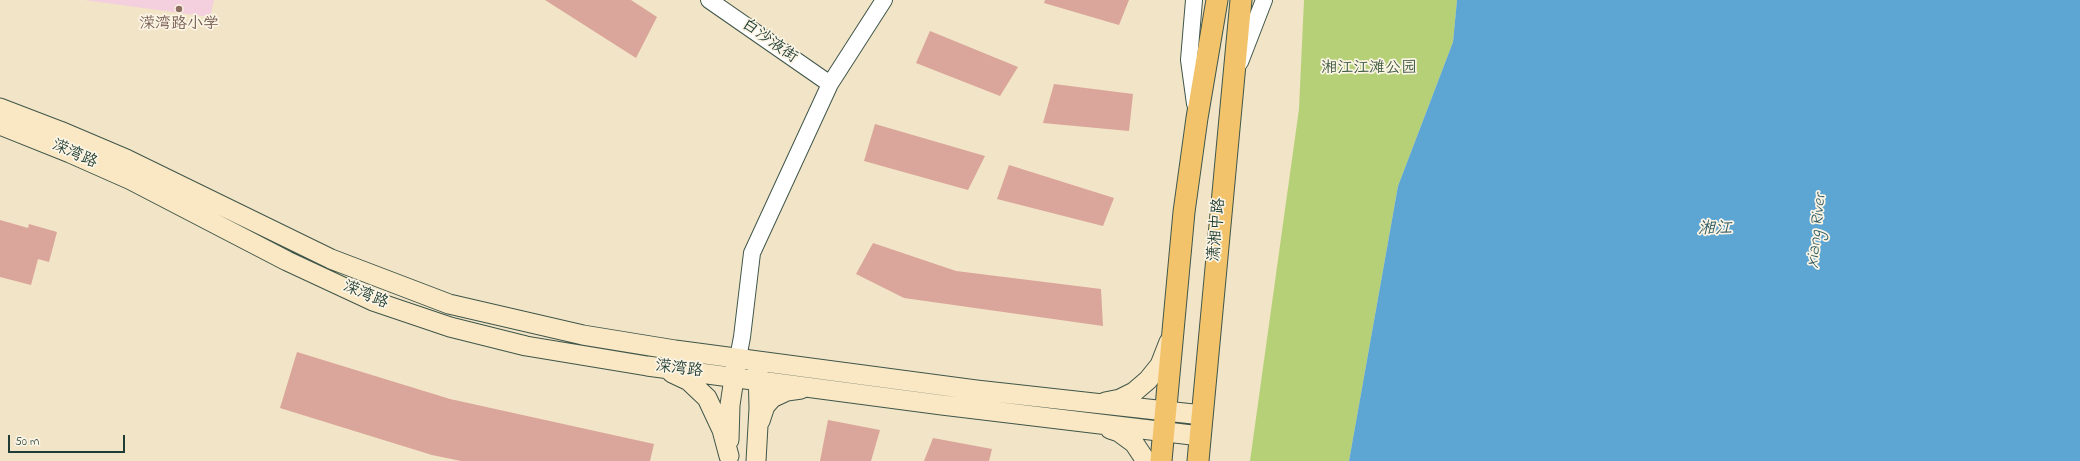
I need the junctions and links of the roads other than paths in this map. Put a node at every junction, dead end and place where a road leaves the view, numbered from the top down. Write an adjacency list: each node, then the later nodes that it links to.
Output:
1 (709, 0): 8 (street, 白沙液街)
2 (884, 0): 8 (street)
3 (1194, 0): 10 (street)
4 (1241, 0): 7 (main road, 潇湘中路)
5 (1264, 0): 7 (street)
6 (1216, 9): 10 (main road)
7 (1232, 82): 21 (main road, 潇湘中路)
8 (830, 84): 13 (street)
9 (0, 108): 13 (main road)
10 (1197, 118): 12 (main road)
11 (0, 125): 15 (main road, 溁湾路)
12 (1172, 331): 19 (main road); 20 (main road)
13 (738, 358): 14 (main road); 16 (main road)
14 (758, 361): 17 (main road); 19 (main road)
15 (647, 366): 16 (main road, 溁湾路); 26 (main road)
16 (734, 378): 17 (main road, 溁湾路); 26 (main road)
17 (758, 380): 18 (main road, 溁湾路); 24 (main road)
18 (813, 388): 22 (main road); 24 (main road)
19 (1092, 404): 20 (main road)
20 (1166, 411): 21 (main road); 23 (main road)
21 (1202, 415): 25 (main road, 潇湘中路)
22 (1086, 422): 23 (main road); 28 (main road)
23 (1164, 432): 25 (main road); 29 (main road)
24 (757, 436): 27 (main road)
25 (1200, 436): 30 (main road, 潇湘中路)
26 (728, 459)
27 (756, 461)
28 (1146, 461)
29 (1161, 461)
30 (1198, 461)

